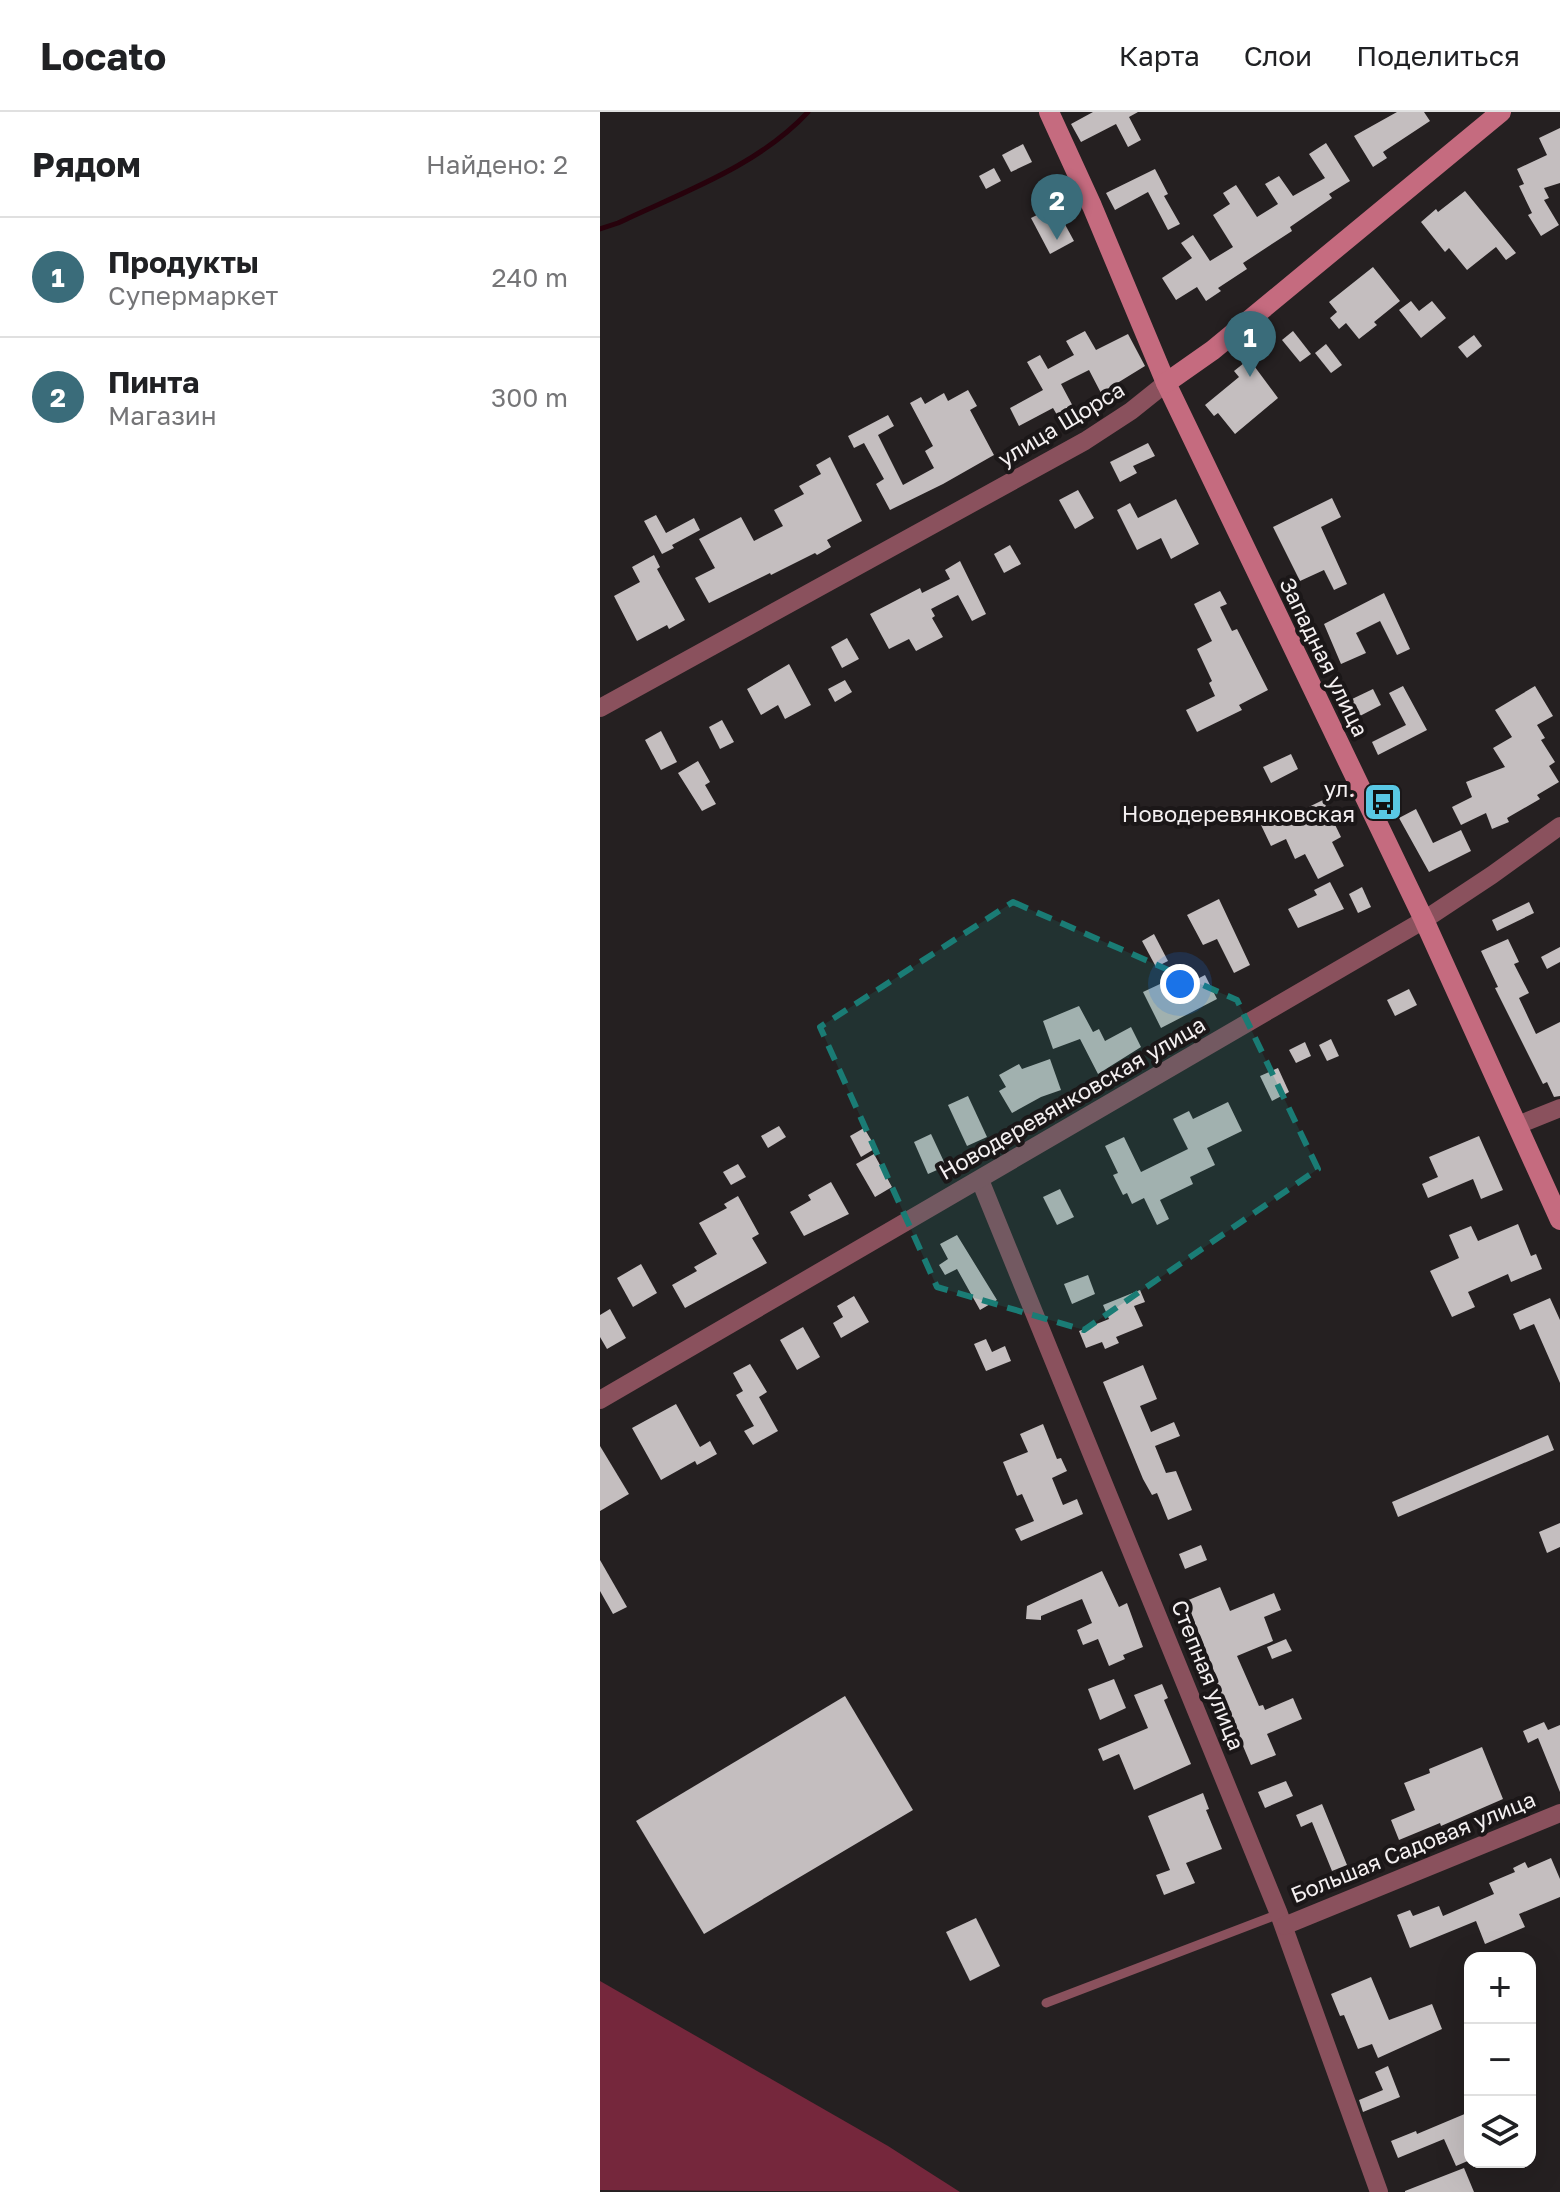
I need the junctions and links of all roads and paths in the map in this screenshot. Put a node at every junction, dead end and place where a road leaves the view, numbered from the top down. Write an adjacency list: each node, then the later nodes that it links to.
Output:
1 (1049, 112): 3 (main road, Западная улица)
2 (1501, 112): 3 (main road, улица Щорса)
3 (1166, 383): 4 (street, улица Щорса); 6 (main road, Западная улица)
4 (600, 708)
5 (1560, 826): 6 (street, Новодеревянковская улица)
6 (1424, 920): 8 (main road, Западная улица); 9 (street, Новодеревянковская улица)
7 (1560, 1108): 8 (street)
8 (1518, 1125): 10 (main road, Западная улица)
9 (980, 1180): 11 (street, Новодеревянковская улица); 13 (street, Степная улица)
10 (1560, 1220)
11 (600, 1400)
12 (1560, 1813): 13 (street, Большая Садовая улица)
13 (1281, 1920): 14 (lane); 15 (street, Степная улица)
14 (1046, 2003)
15 (1379, 2192)

